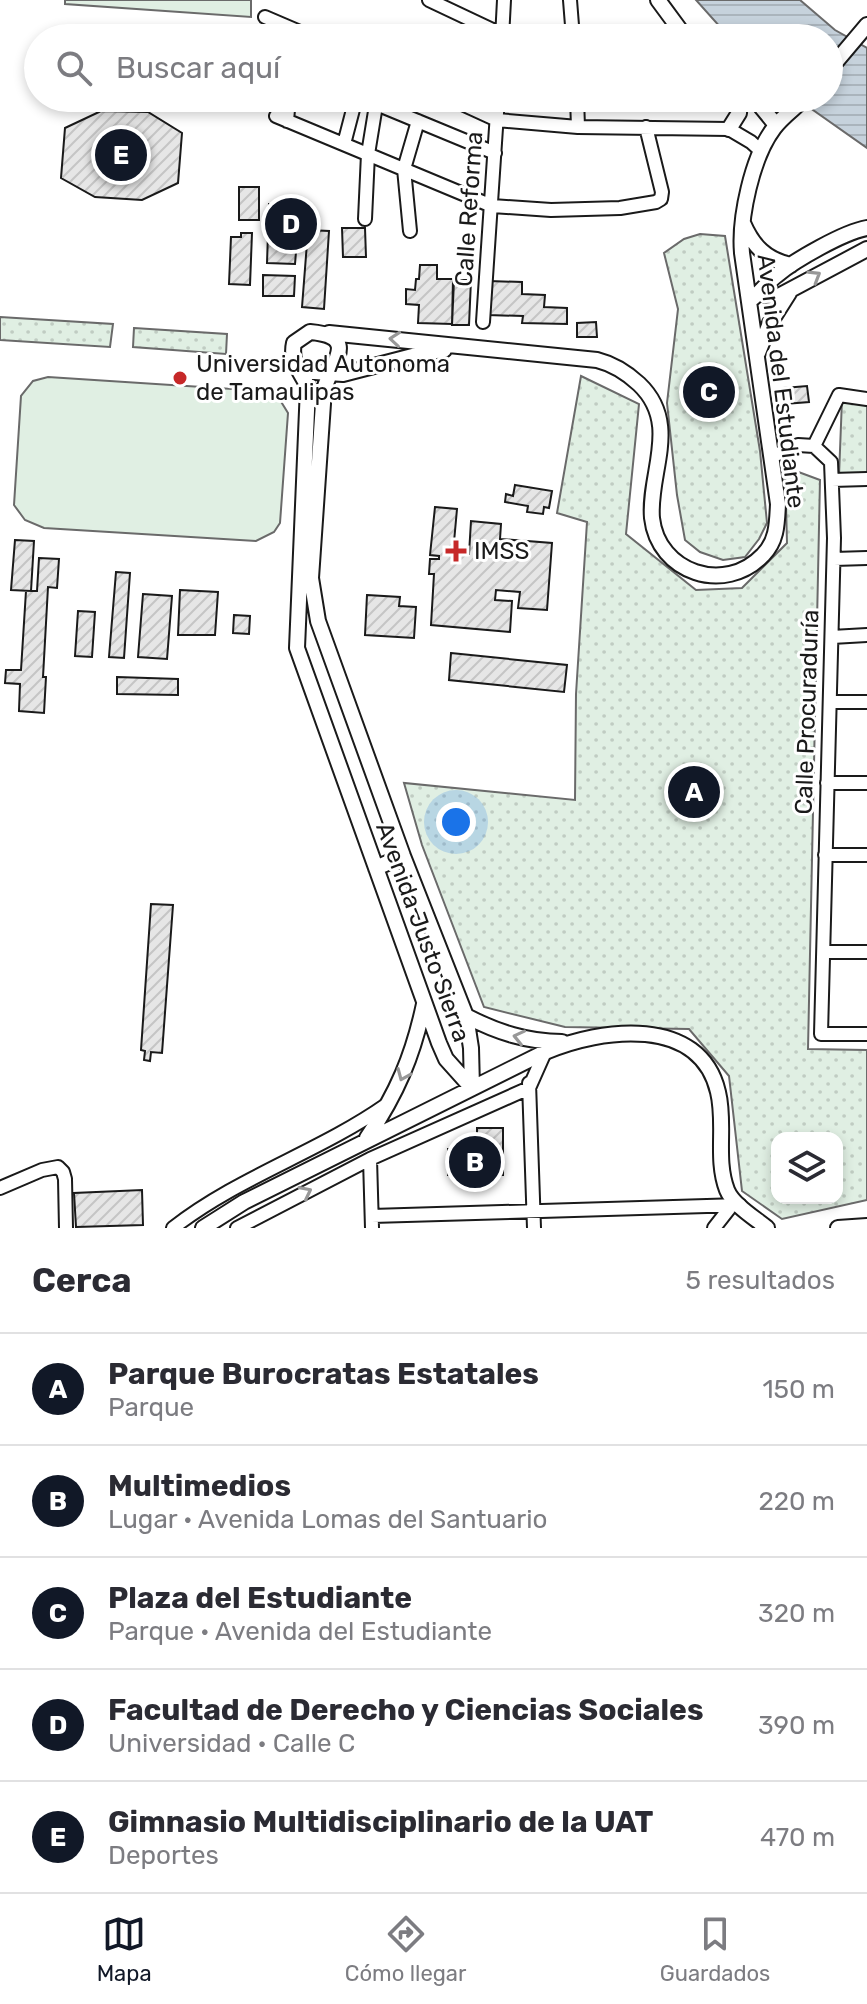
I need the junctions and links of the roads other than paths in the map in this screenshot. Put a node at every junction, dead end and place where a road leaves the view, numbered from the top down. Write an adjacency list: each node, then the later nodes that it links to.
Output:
1 (504, 0): 8 (street)
2 (570, 0): 9 (street)
3 (658, 0): 10 (main road)
4 (433, 1): 7 (street)
5 (265, 17): 6 (street)
6 (278, 24)
7 (478, 24)
8 (503, 24)
9 (572, 24)
10 (676, 24)
11 (867, 25): 12 (main road)
12 (843, 53)
13 (283, 112): 29 (street)
14 (353, 112): 29 (street)
15 (375, 112): 32 (street)
16 (400, 112): 25 (street)
17 (480, 112): 23 (street)
18 (497, 112): 23 (street, Calle Reforma)
19 (577, 112): 26 (street)
20 (739, 112): 28 (main road)
21 (772, 112): 24 (main road)
22 (790, 112): 24 (main road, Avenida del Estudiante)
23 (497, 120): 26 (street); 31 (street, Calle Reforma)
24 (782, 120): 30 (main road, Avenida del Estudiante)
25 (418, 121): 31 (street); 33 (street)
26 (578, 127): 27 (street)
27 (646, 127): 28 (street); 34 (street)
28 (729, 129): 30 (street)
29 (344, 144): 32 (street)
30 (761, 151): 36 (main road, Avenida del Estudiante)
31 (495, 153): 34 (street, Calle Reforma)
32 (368, 154): 33 (street); 35 (street)
33 (404, 169): 34 (street); 38 (street)
34 (492, 206): 43 (street, Calle Reforma)
35 (365, 219)
36 (742, 223): 40 (main road); 42 (main road, Avenida del Estudiante)
37 (867, 228): 40 (main road)
38 (410, 231)
39 (867, 249): 41 (main road, one-way to 39)
40 (791, 265): 42 (main road)
41 (790, 291): 42 (main road); 46 (main road)
42 (756, 297): 46 (main road, Avenida del Estudiante)
43 (483, 322)
44 (328, 333): 45 (main road, one-way to 44); 47 (main road, Avenida Justo Sierra); 48 (main road, Avenida Justo Sierra)
45 (461, 348): 48 (main road); 51 (main road, Avenida del Estudiante)
46 (757, 357): 51 (main road, Avenida del Estudiante)
47 (301, 371): 48 (main road); 65 (main road, Avenida Justo Sierra)
48 (329, 373): 64 (main road, Avenida Justo Sierra)
49 (867, 399): 50 (street)
50 (814, 446): 51 (street); 53 (street, Calle Procuraduría)
51 (771, 457)
52 (867, 479): 53 (street)
53 (832, 480): 55 (street, Calle Procuraduría)
54 (867, 558): 55 (street)
55 (834, 559): 57 (street, Calle Procuraduría)
56 (867, 635): 57 (street)
57 (832, 637): 58 (street, Calle Procuraduría)
58 (831, 702): 59 (street); 60 (street, Calle Procuraduría)
59 (867, 702)
60 (827, 783): 61 (street); 62 (street, Calle Procuraduría)
61 (867, 783)
62 (825, 855): 63 (street); 66 (street, Calle Procuraduría)
63 (867, 855)
64 (403, 856): 65 (main road); 69 (main road, Avenida Justo Sierra)
65 (376, 868): 68 (main road, Avenida Justo Sierra)
66 (824, 952): 67 (street); 70 (street, Calle Procuraduría)
67 (867, 952)
68 (424, 1003): 74 (main road, Avenida Justo Sierra); 76 (main road, one-way to 76)
69 (466, 1016): 71 (main road, one-way to 69); 74 (main road, Avenida Justo Sierra)
70 (867, 1034)
71 (575, 1041): 72 (main road); 82 (main road)
72 (545, 1052): 73 (main road); 75 (street)
73 (528, 1060): 74 (main road); 75 (street)
74 (472, 1088): 78 (main road)
75 (529, 1088): 80 (street); 83 (street)
76 (392, 1101): 77 (street); 78 (main road)
77 (326, 1139): 79 (street); 88 (street)
78 (366, 1139): 79 (main road)
79 (333, 1157): 89 (main road)
80 (370, 1159): 85 (street); 90 (street, one-way to 80)
81 (1, 1186): 87 (street)
82 (736, 1205): 83 (street); 93 (street); 94 (main road)
83 (533, 1212): 84 (street); 92 (street)
84 (457, 1213): 85 (street); 91 (street)
85 (372, 1222)
86 (865, 1225): 95 (main road)
87 (66, 1228)
88 (173, 1228)
89 (204, 1228)
90 (237, 1228)
91 (457, 1228)
92 (534, 1228)
93 (714, 1228)
94 (767, 1228)
95 (838, 1228)

